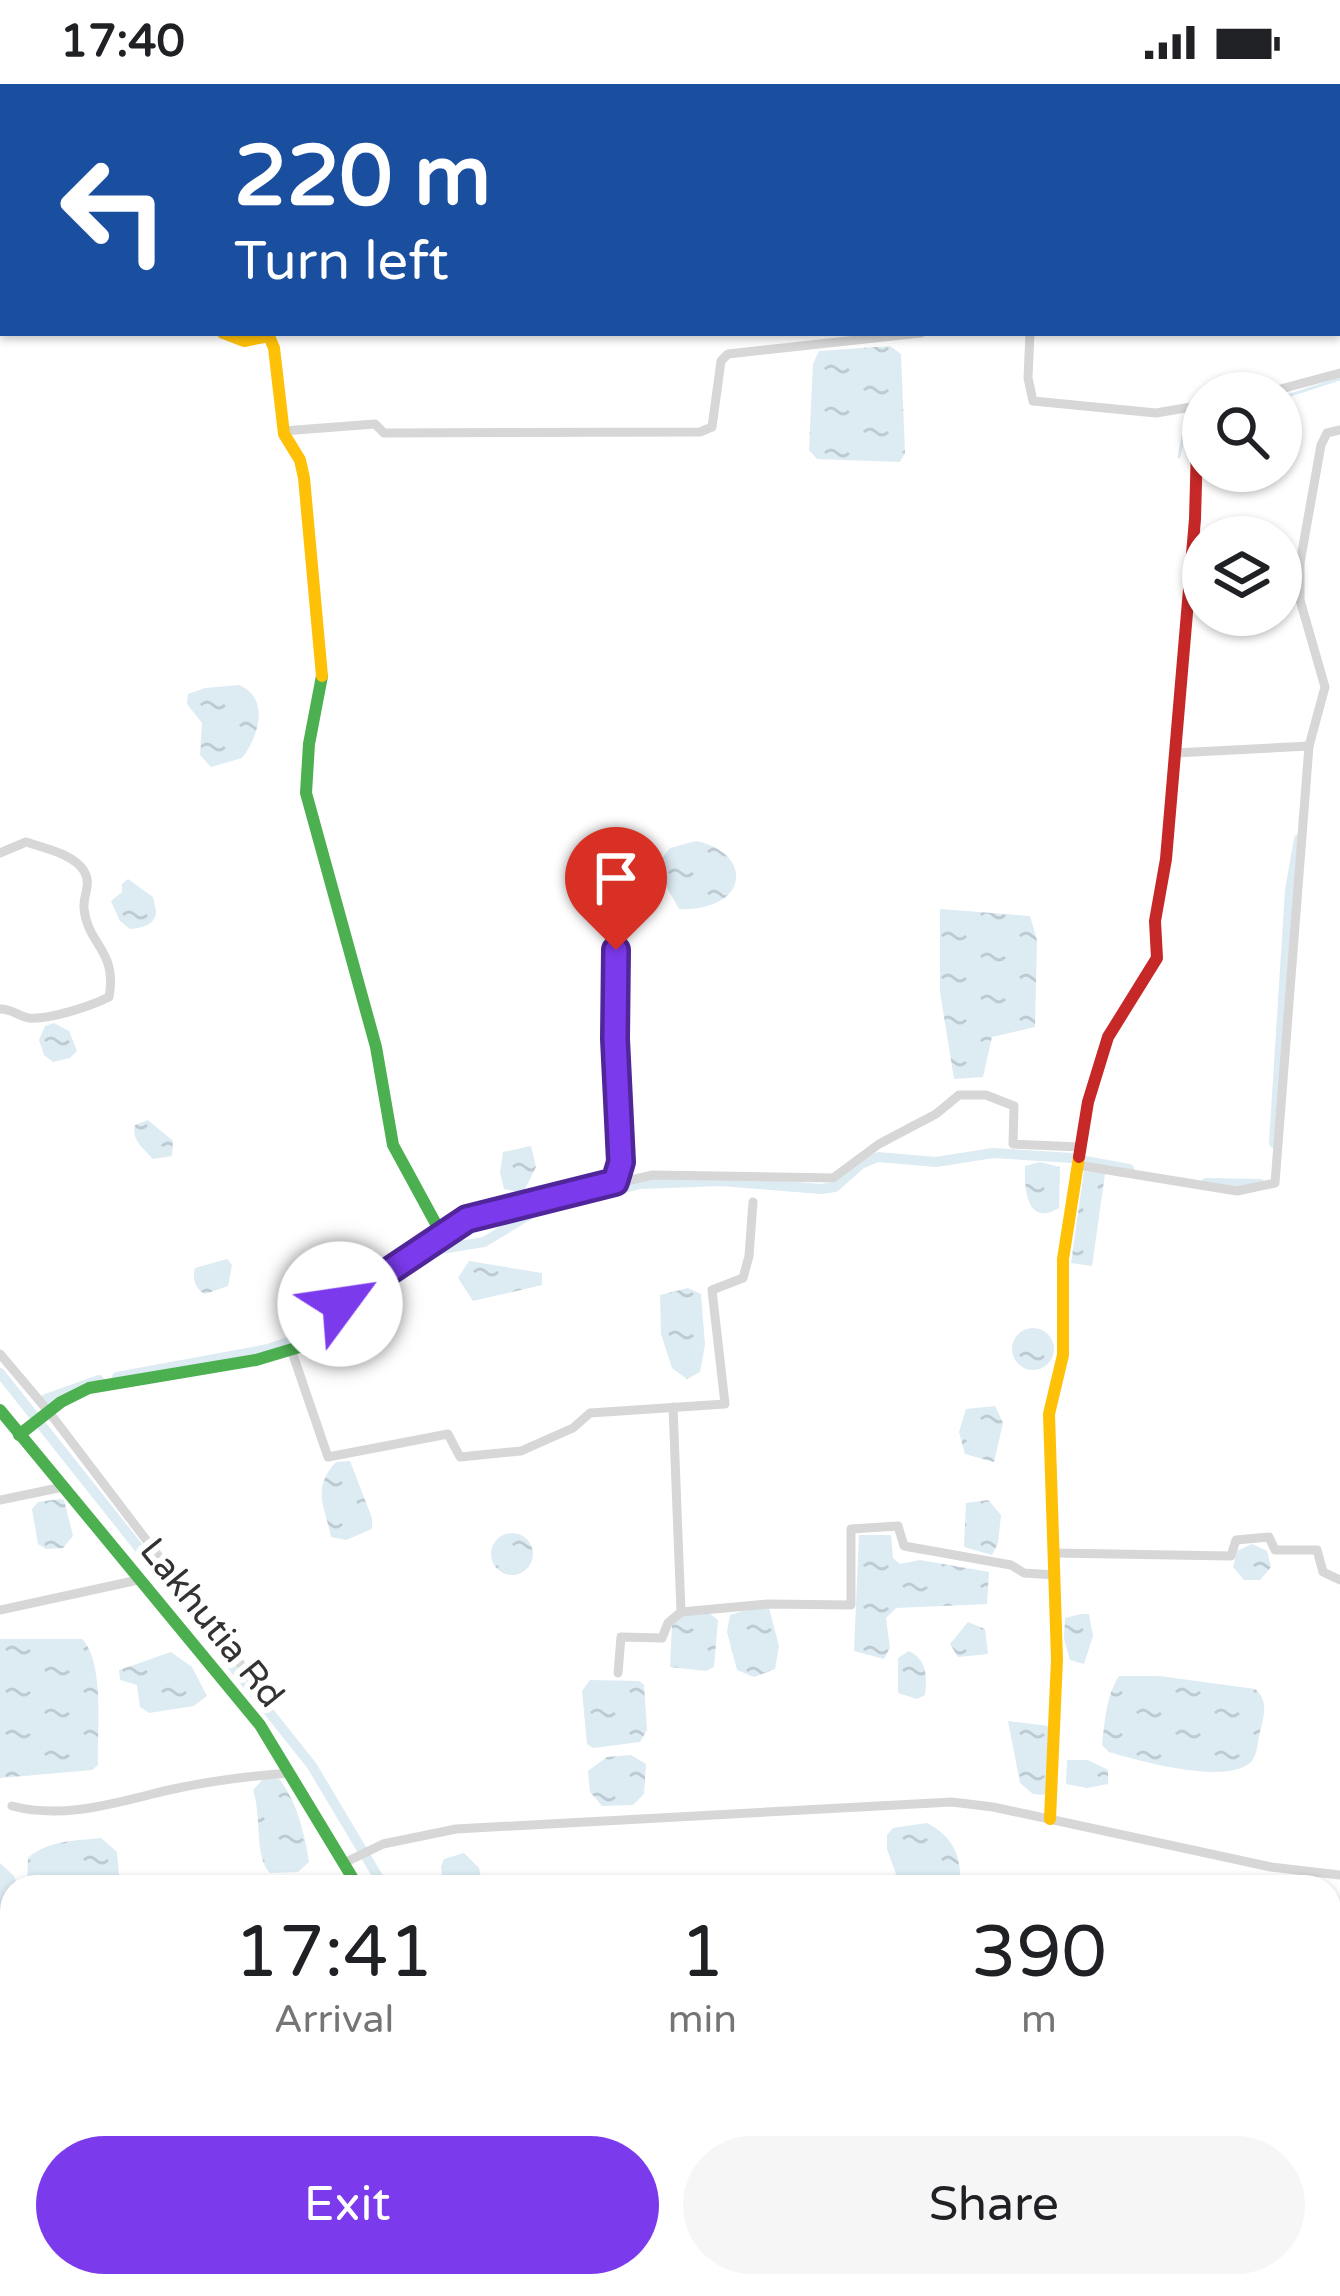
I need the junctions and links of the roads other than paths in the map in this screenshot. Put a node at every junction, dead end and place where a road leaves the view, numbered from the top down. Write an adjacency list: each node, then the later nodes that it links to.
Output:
1 (231, 336): 8 (street)
2 (881, 336): 8 (street)
3 (1030, 336): 6 (street)
4 (1340, 373): 5 (street)
5 (1302, 383)
6 (1182, 409)
7 (1340, 430): 10 (street)
8 (283, 431): 19 (street)
9 (1196, 492): 11 (street)
10 (1309, 746): 11 (street); 16 (street)
11 (1175, 753): 15 (street)
12 (0, 853): 14 (street)
13 (618, 926): 17 (street)
14 (0, 1009)
15 (1080, 1147): 16 (street); 17 (street)
16 (1077, 1165): 28 (street)
17 (615, 1182): 19 (street)
18 (753, 1202): 22 (street)
19 (442, 1235): 20 (street)
20 (291, 1349): 22 (street); 24 (street)
21 (0, 1354): 24 (street)
22 (673, 1407): 33 (street)
23 (0, 1410): 25 (street, Lakhutia Rd)
24 (49, 1412): 25 (street); 35 (street)
25 (19, 1435): 26 (street, Lakhutia Rd)
26 (63, 1486): 27 (street); 30 (street, Lakhutia Rd)
27 (0, 1500)
28 (1054, 1553): 29 (street); 31 (street)
29 (1054, 1575): 33 (street); 38 (street)
30 (138, 1580): 32 (street); 36 (street, Lakhutia Rd)
31 (1340, 1580)
32 (0, 1610)
33 (681, 1612): 34 (street)
34 (619, 1672)
35 (271, 1704)
36 (290, 1773): 37 (street); 39 (street, Lakhutia Rd)
37 (12, 1806)
38 (1050, 1819): 39 (street); 41 (street)
39 (346, 1862): 40 (street, Lakhutia Rd)
40 (352, 1875)
41 (1340, 1875)

